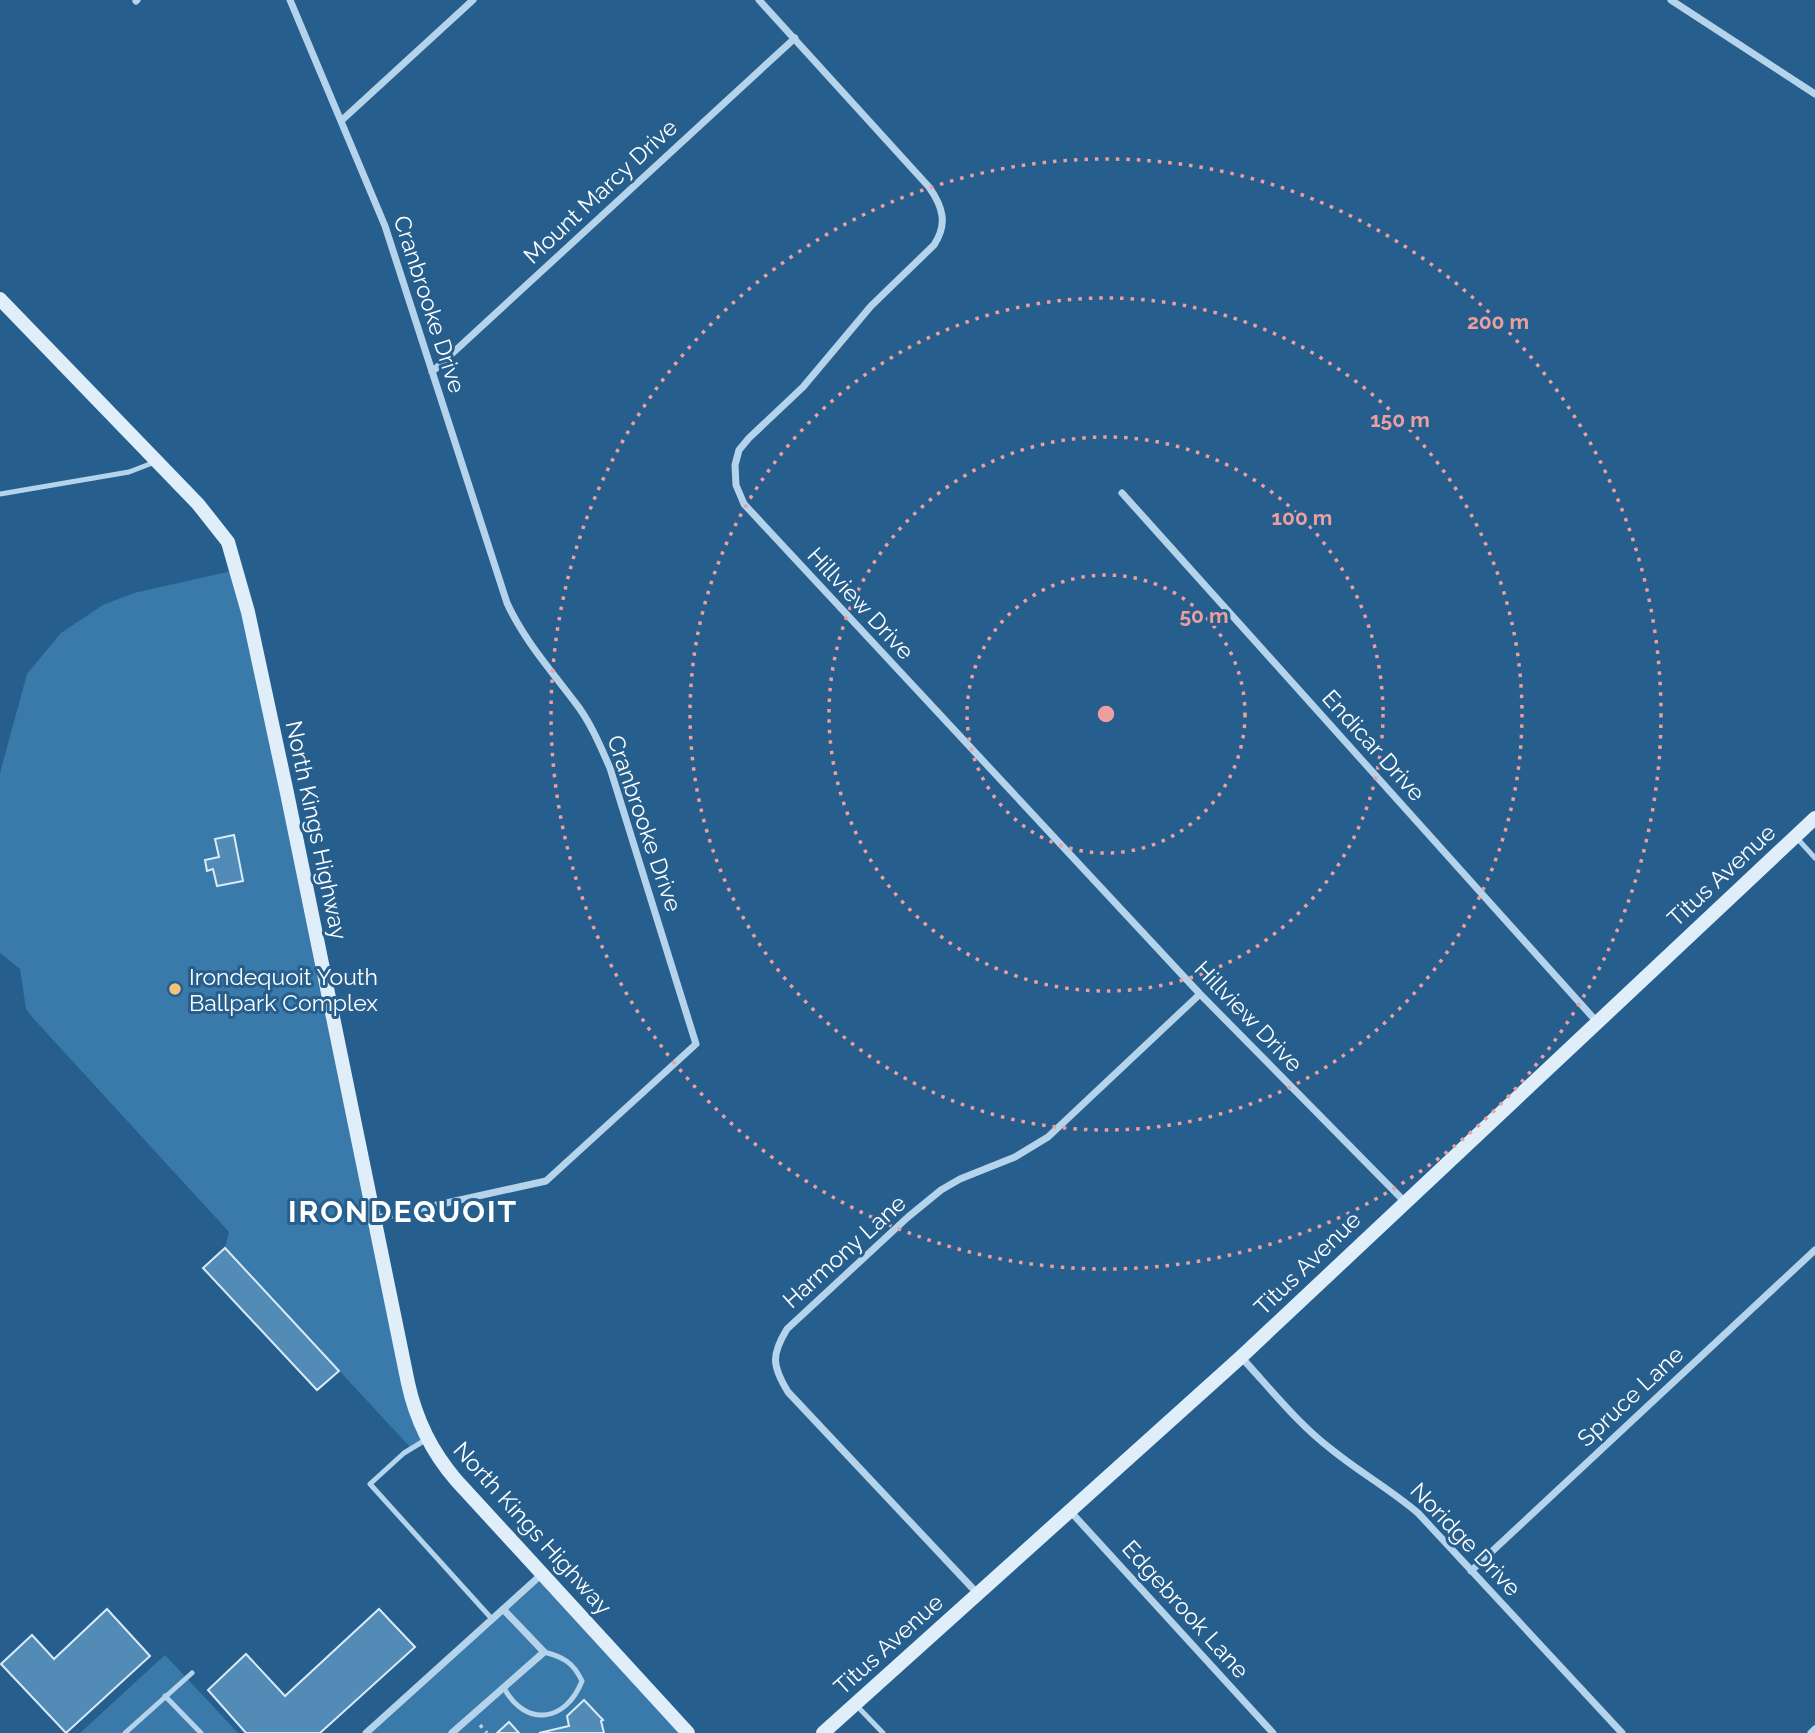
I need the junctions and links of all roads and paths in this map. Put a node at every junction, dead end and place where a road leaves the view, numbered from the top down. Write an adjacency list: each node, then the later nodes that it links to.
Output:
1 (290, 0): 7 (street, Cranbrooke Drive)
2 (472, 0): 7 (street)
3 (760, 0): 5 (street, Hillview Drive)
4 (1671, 0): 6 (street)
5 (795, 38): 9 (street, Mount Marcy Drive); 16 (street, Hillview Drive)
6 (1815, 94)
7 (341, 121): 9 (street, Cranbrooke Drive)
8 (0, 299): 10 (street, North Kings Highway)
9 (432, 372): 19 (street, Cranbrooke Drive)
10 (158, 461): 12 (lane); 19 (street, North Kings Highway)
11 (1122, 492): 17 (street, Endicar Drive)
12 (0, 494)
13 (1815, 818): 14 (street, Titus Avenue)
14 (1795, 837): 15 (lane); 17 (street, Titus Avenue)
15 (1815, 858)
16 (1200, 994): 18 (street, Hillview Drive); 26 (street, Harmony Lane)
17 (1597, 1022): 18 (street, Titus Avenue)
18 (1404, 1201): 21 (street, Titus Avenue)
19 (373, 1219): 22 (street, North Kings Highway)
20 (1815, 1250): 24 (street, Spruce Lane)
21 (1241, 1357): 23 (street, Titus Avenue); 24 (street, Noridge Drive)
22 (427, 1438): 25 (street, North Kings Highway); 28 (lane)
23 (1070, 1511): 26 (street, Titus Avenue); 44 (street, Edgebrook Lane)
24 (1471, 1571): 45 (street, Noridge Drive)
25 (543, 1574): 27 (street); 41 (street, North Kings Highway)
26 (977, 1593): 33 (street, Titus Avenue)
27 (503, 1609): 28 (street); 29 (street)
28 (492, 1619): 38 (street)
29 (544, 1652): 31 (street); 31 (lane)
30 (192, 1673): 32 (lane)
31 (504, 1688): 39 (street)
32 (166, 1696): 36 (lane); 37 (lane)
33 (855, 1704): 42 (street, Titus Avenue); 43 (lane)
34 (480, 1725): 40 (path)
35 (1815, 1729): 46 (street)
36 (125, 1733)
37 (201, 1733)
38 (366, 1733)
39 (452, 1733)
40 (486, 1733)
41 (688, 1733)
42 (823, 1733)
43 (883, 1733)
44 (1273, 1733)
45 (1622, 1733)
46 (1811, 1733)

